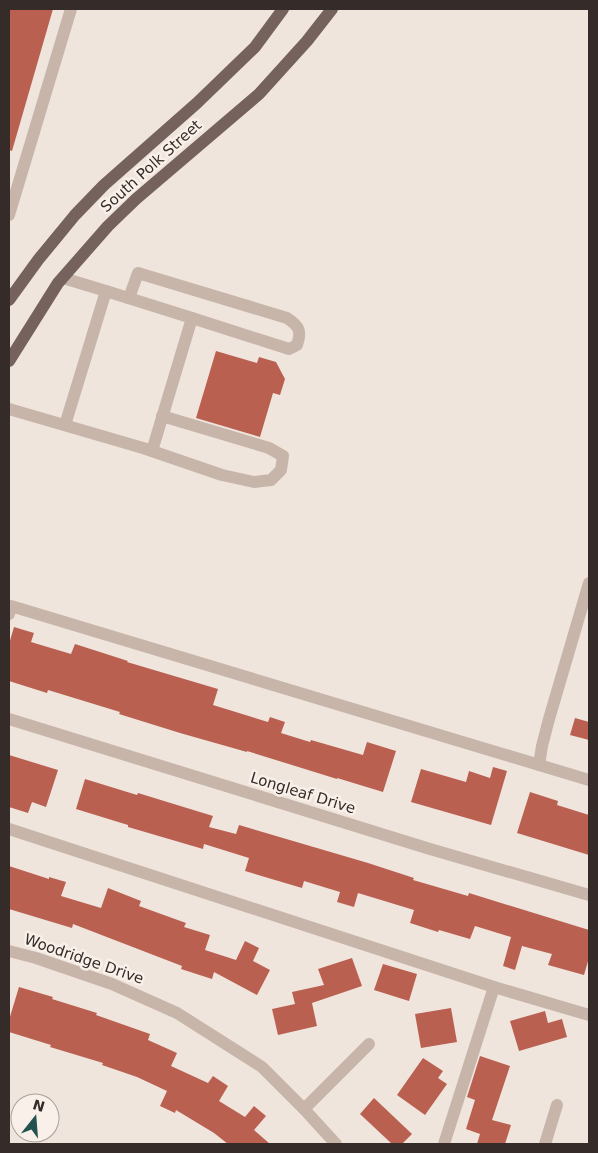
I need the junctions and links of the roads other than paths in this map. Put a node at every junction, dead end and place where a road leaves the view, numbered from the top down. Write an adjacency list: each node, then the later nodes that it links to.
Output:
1 (71, 9): 4 (street)
2 (283, 9): 8 (main road, South Polk Street)
3 (332, 9): 5 (main road, South Polk Street)
4 (9, 215)
5 (63, 278): 6 (street); 10 (main road, South Polk Street)
6 (106, 291): 7 (street); 13 (street)
7 (129, 298): 9 (street); 9 (street)
8 (9, 300)
9 (192, 318): 12 (street)
10 (9, 361)
11 (9, 409): 13 (street)
12 (162, 416): 14 (street); 14 (street)
13 (65, 425): 14 (street)
14 (152, 451)
15 (589, 583): 18 (street)
16 (9, 614): 18 (street)
17 (9, 719): 21 (street, Longleaf Drive)
18 (539, 765): 19 (street)
19 (589, 780)
20 (9, 829): 23 (street)
21 (589, 895)
22 (9, 951): 27 (street, Woodridge Drive)
23 (494, 987): 24 (street); 29 (street)
24 (589, 1015)
25 (369, 1044): 27 (street)
26 (557, 1105): 30 (street)
27 (304, 1109): 28 (street, Woodridge Drive)
28 (336, 1144)
29 (444, 1144)
30 (545, 1144)

